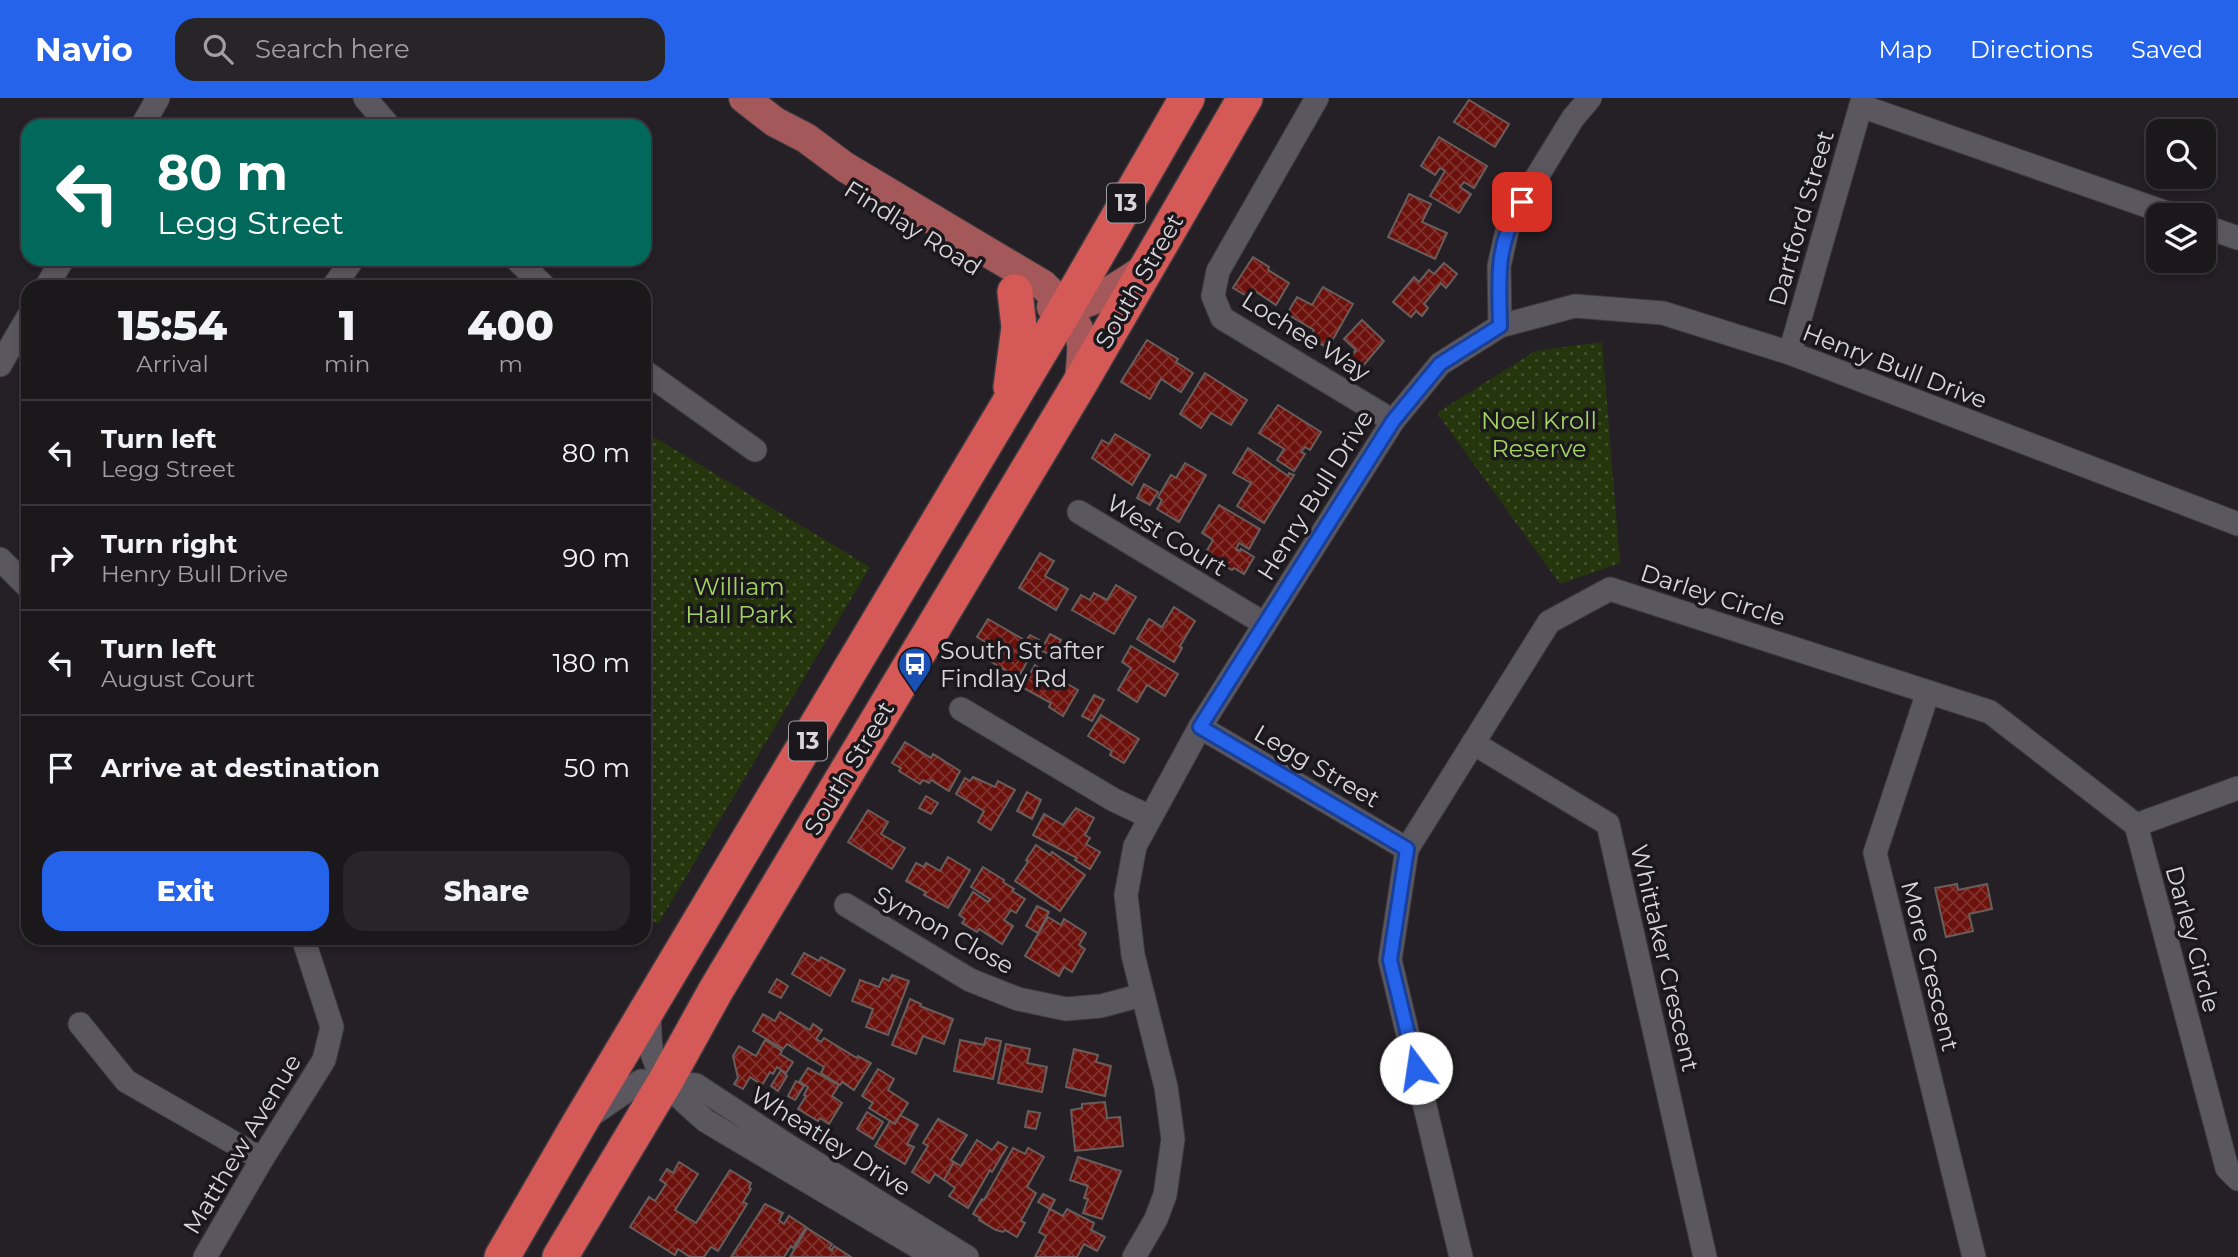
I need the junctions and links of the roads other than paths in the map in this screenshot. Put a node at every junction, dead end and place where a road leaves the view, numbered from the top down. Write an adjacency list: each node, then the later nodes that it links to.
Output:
1 (158, 98): 9 (street)
2 (365, 98): 10 (street)
3 (744, 98): 11 (main road, Findlay Road)
4 (1187, 98): 19 (highway, South Street / 13)
5 (1245, 98): 16 (highway, South Street / 13)
6 (1317, 98): 27 (street, Lochee Way)
7 (1590, 98): 20 (street)
8 (1862, 102): 12 (street); 22 (street, Dartford Street)
9 (146, 119)
10 (382, 119)
11 (775, 122): 18 (main road, Findlay Road); 19 (main road, Findlay Road)
12 (2146, 205)
13 (2216, 230): 14 (street)
14 (2238, 238)
15 (523, 266): 17 (street)
16 (1146, 268): 19 (main road, Findlay Road); 25 (highway, South Street / 13)
17 (538, 280)
18 (1015, 292): 19 (main road, Findlay Road); 26 (highway)
19 (1066, 308): 25 (main road, Findlay Road); 26 (highway, South Street / 13)
20 (1500, 326): 22 (street, Henry Bull Drive); 27 (street, Henry Bull Drive)
21 (21, 329): 23 (street)
22 (1790, 354): 30 (street, Henry Bull Drive)
23 (0, 365)
24 (651, 375): 28 (street)
25 (1080, 383): 47 (highway, South Street / 13)
26 (1006, 407): 45 (highway, South Street / 13)
27 (1393, 421): 33 (street, Henry Bull Drive)
28 (755, 450)
29 (1079, 512): 33 (street, West Court)
30 (2238, 524)
31 (0, 559): 32 (street)
32 (21, 580)
33 (1265, 624): 36 (street, Henry Bull Drive)
34 (1928, 692): 37 (street, Darley Circle); 40 (street, Darley Circle); 59 (street, More Crescent)
35 (961, 709): 39 (street)
36 (1200, 727): 39 (street, Henry Bull Drive); 41 (street, Legg Street)
37 (1473, 743): 41 (street, Darley Circle); 58 (street, Whittaker Crescent)
38 (2238, 789): 40 (street)
39 (1150, 817): 44 (street, Henry Bull Drive)
40 (2136, 825): 50 (street, Darley Circle)
41 (1407, 849): 57 (street, Darley Circle)
42 (846, 905): 44 (street, Symon Close)
43 (305, 945): 49 (street, Matthew Avenue)
44 (1142, 995): 56 (street, Henry Bull Drive)
45 (649, 1009): 47 (street, Wheatley Drive); 48 (highway, South Street / 13)
46 (80, 1024): 49 (street)
47 (665, 1082): 48 (street, Wheatley Drive); 53 (highway, South Street / 13); 54 (street, Wheatley Drive); 55 (street, Wheatley Drive)
48 (579, 1124): 52 (highway, South Street / 13)
49 (262, 1159): 51 (street, Matthew Avenue)
50 (2238, 1179)
51 (205, 1257)
52 (502, 1257)
53 (560, 1257)
54 (935, 1257)
55 (967, 1257)
56 (1134, 1257)
57 (1461, 1257)
58 (1705, 1257)
59 (1974, 1257)

